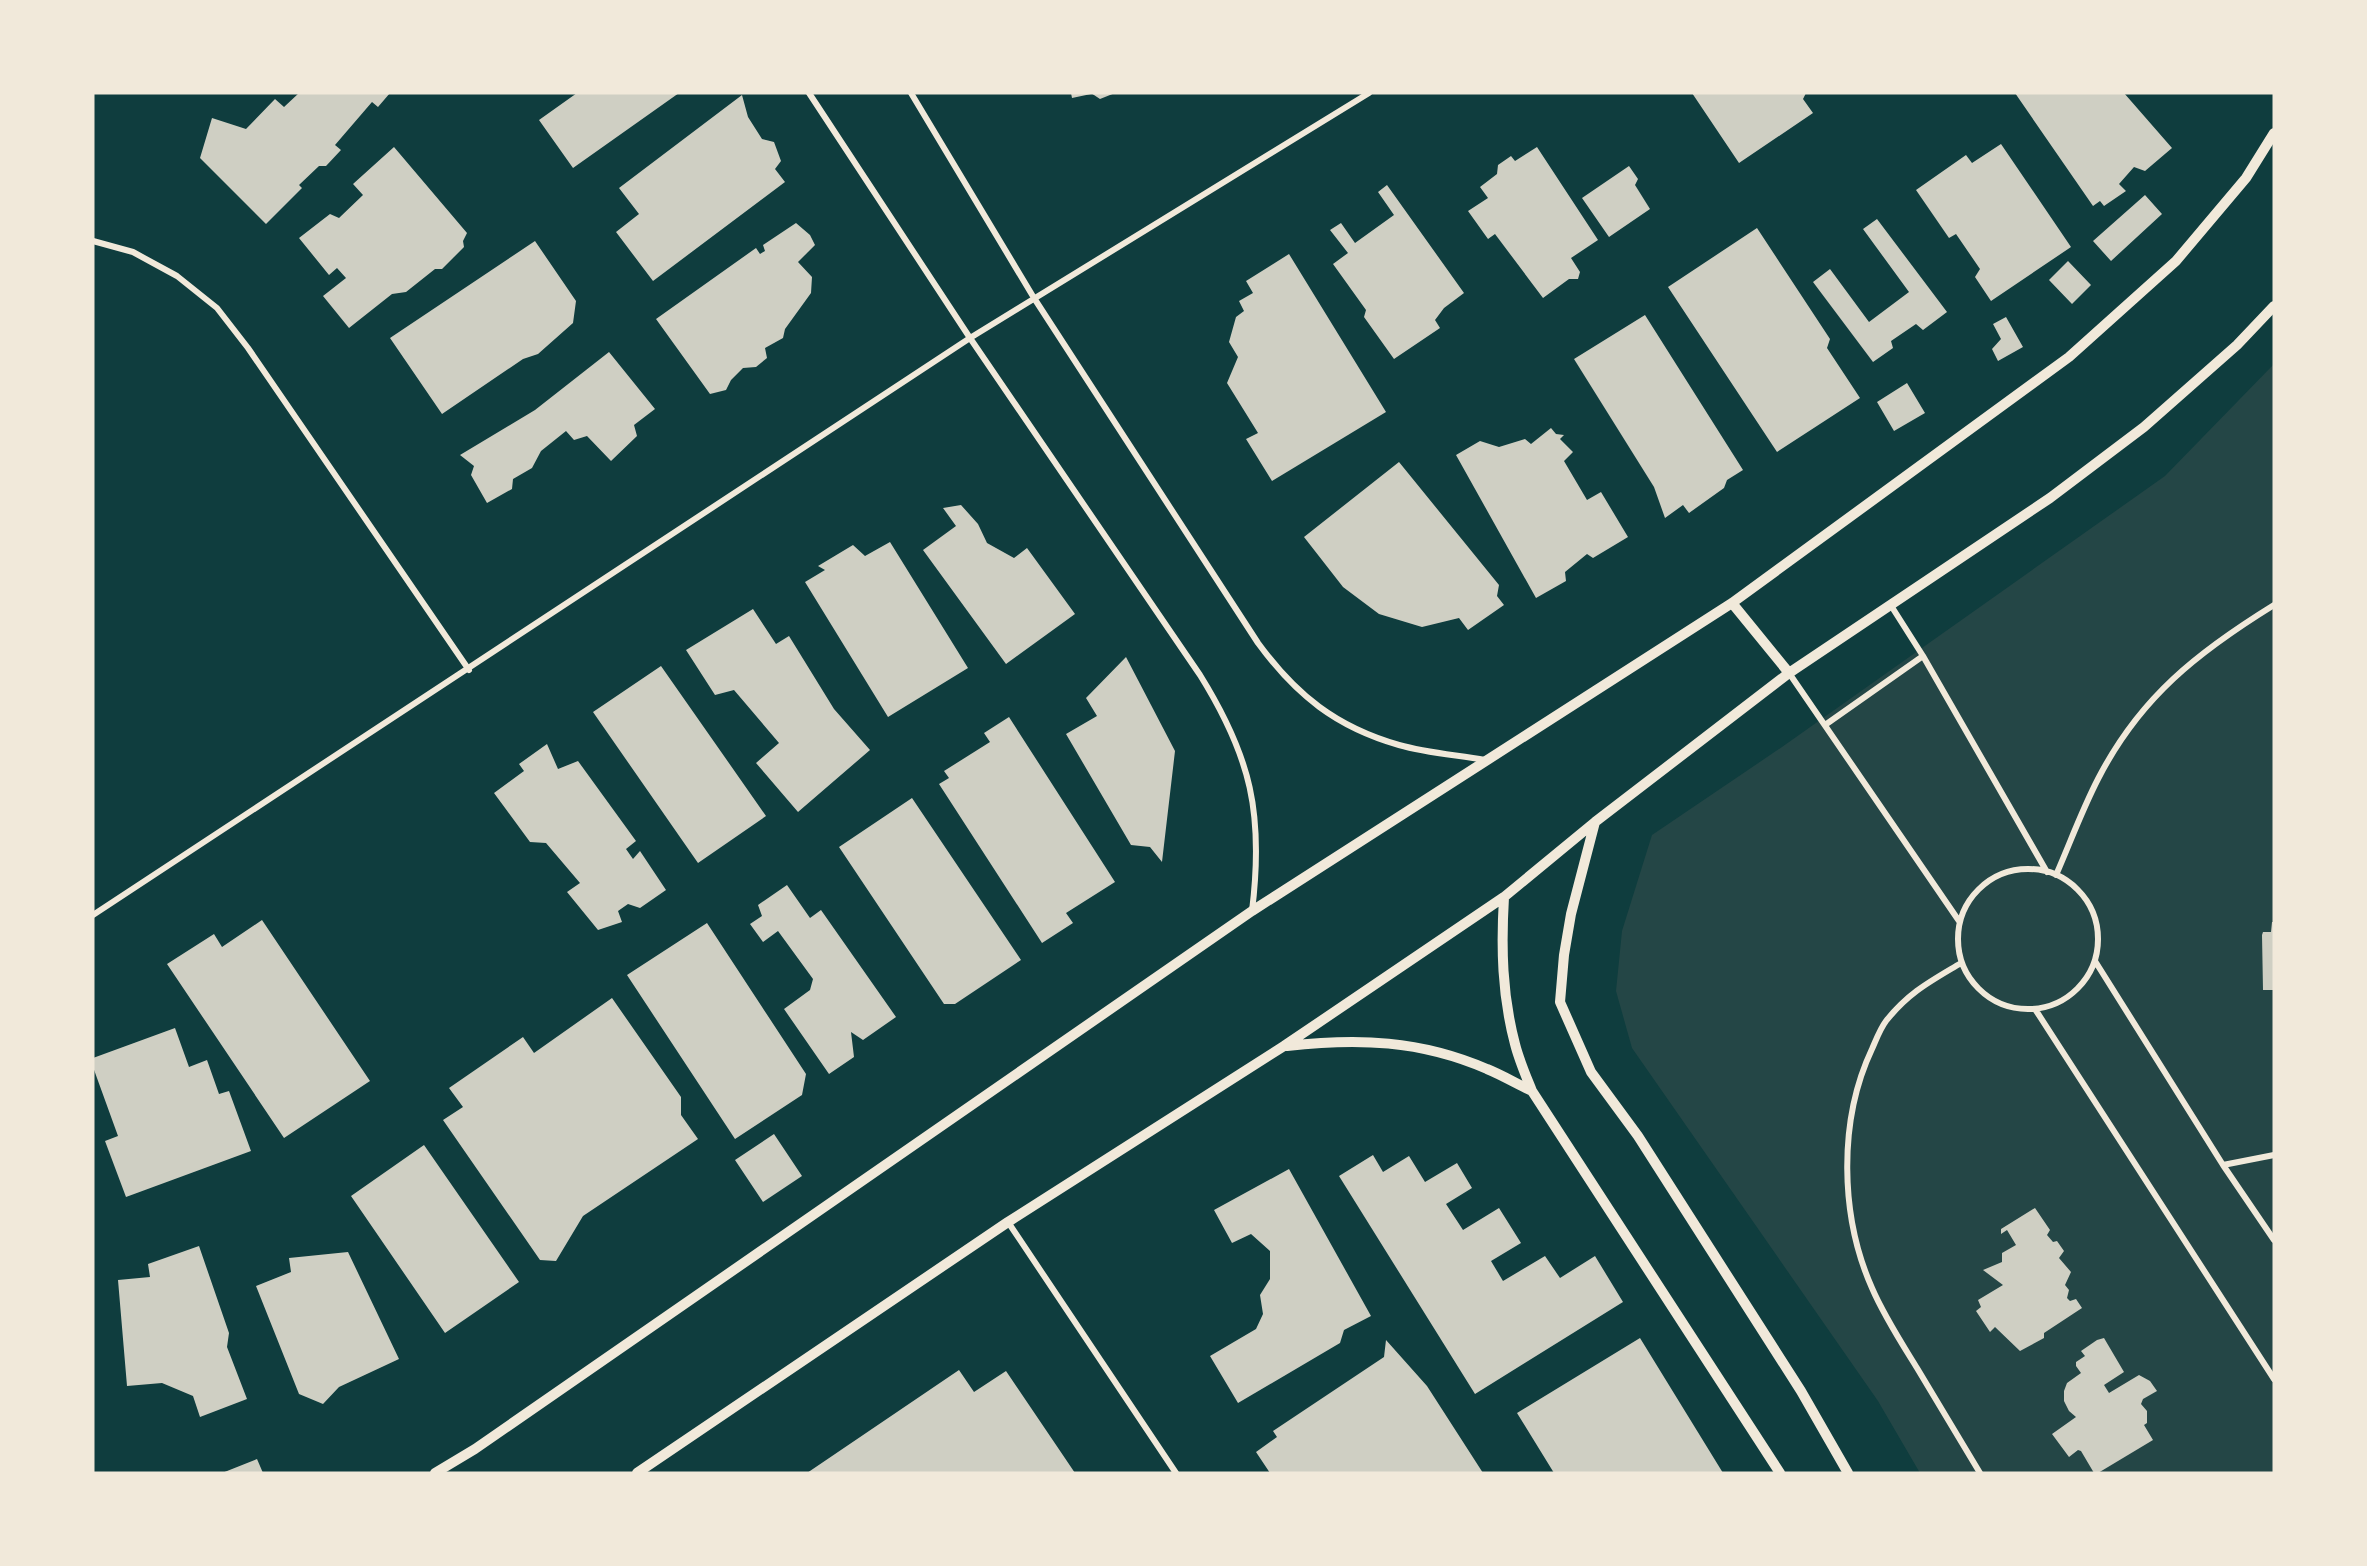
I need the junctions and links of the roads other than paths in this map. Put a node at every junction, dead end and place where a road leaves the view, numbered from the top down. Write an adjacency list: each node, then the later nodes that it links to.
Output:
1 (809, 93): 8 (street)
2 (911, 93): 6 (street)
3 (1369, 93): 6 (street)
4 (2274, 133): 9 (street)
5 (93, 241): 13 (street)
6 (1034, 298): 8 (street); 16 (street)
7 (2274, 306): 10 (street)
8 (969, 338): 13 (street); 21 (street)
9 (1732, 603): 14 (street); 16 (street)
10 (1890, 604): 12 (street); 14 (street)
11 (2274, 605): 19 (street)
12 (1923, 656): 15 (street); 18 (street)
13 (469, 670): 22 (street)
14 (1789, 673): 15 (street); 17 (street)
15 (1825, 725): 23 (street)
16 (1488, 761): 21 (street)
17 (1595, 822): 20 (street); 38 (street)
18 (2047, 872): 19 (street); 23 (street)
19 (2055, 875): 24 (street)
20 (1504, 897): 27 (street); 28 (street)
21 (1252, 911): 34 (street)
22 (93, 915)
23 (1959, 921): 25 (street)
24 (2095, 961): 26 (street); 30 (street)
25 (1961, 963): 26 (street); 39 (street)
26 (2035, 1009): 33 (street)
27 (1284, 1046): 28 (street); 31 (street)
28 (1532, 1091): 37 (street)
29 (2274, 1155): 30 (street)
30 (2223, 1166): 32 (street)
31 (1008, 1222): 35 (street); 36 (street)
32 (2274, 1240)
33 (2274, 1379)
34 (435, 1473)
35 (637, 1473)
36 (1176, 1473)
37 (1780, 1473)
38 (1848, 1473)
39 (1980, 1473)

